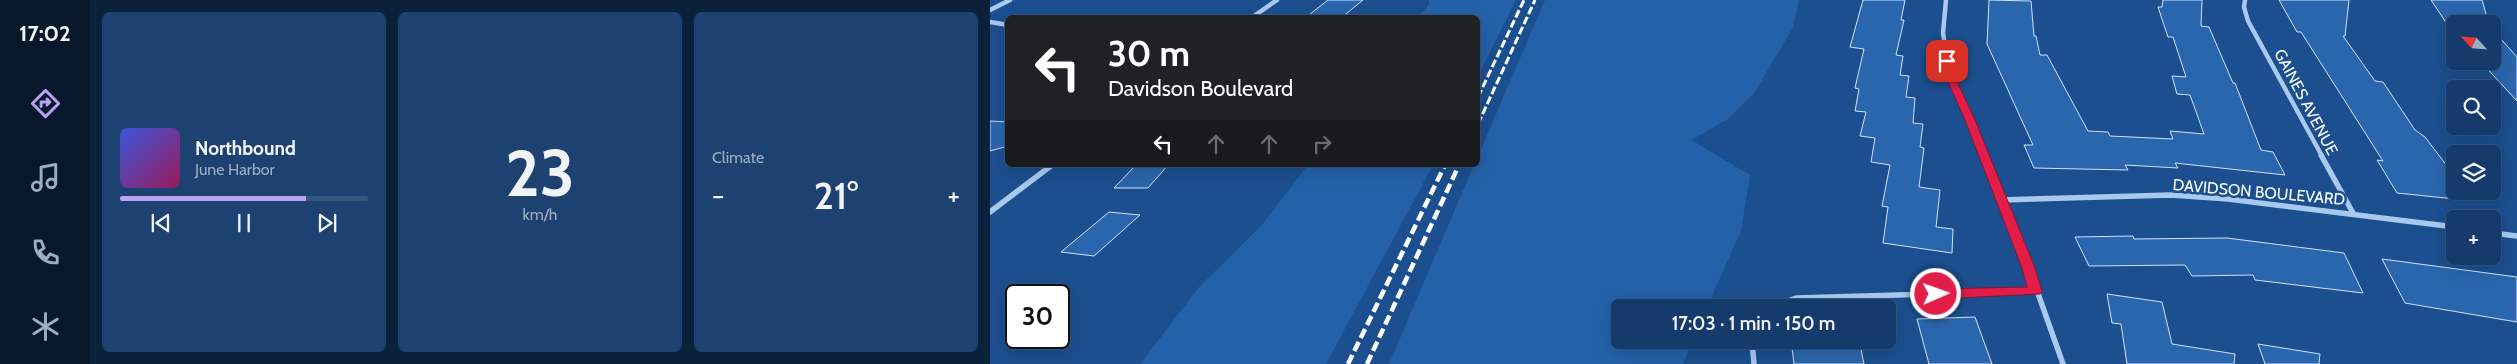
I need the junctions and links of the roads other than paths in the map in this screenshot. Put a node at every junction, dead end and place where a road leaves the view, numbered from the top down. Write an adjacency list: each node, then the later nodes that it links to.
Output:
1 (1010, 0): 5 (street)
2 (1277, 0): 6 (street)
3 (1946, 0): 10 (street)
4 (2245, 0): 12 (street, GAINES AVENUE)
5 (990, 10)
6 (1255, 15)
7 (990, 22): 8 (street)
8 (1005, 25)
9 (1049, 167): 11 (street)
10 (2000, 200): 12 (street, DAVIDSON BOULEVARD); 16 (street)
11 (990, 212)
12 (2353, 213): 13 (street, DAVIDSON BOULEVARD)
13 (2446, 226)
14 (2501, 233): 15 (street)
15 (2517, 236)
16 (2035, 291): 17 (street); 20 (street)
17 (1793, 299)
18 (1753, 349): 19 (street)
19 (1754, 364)
20 (2063, 364)

